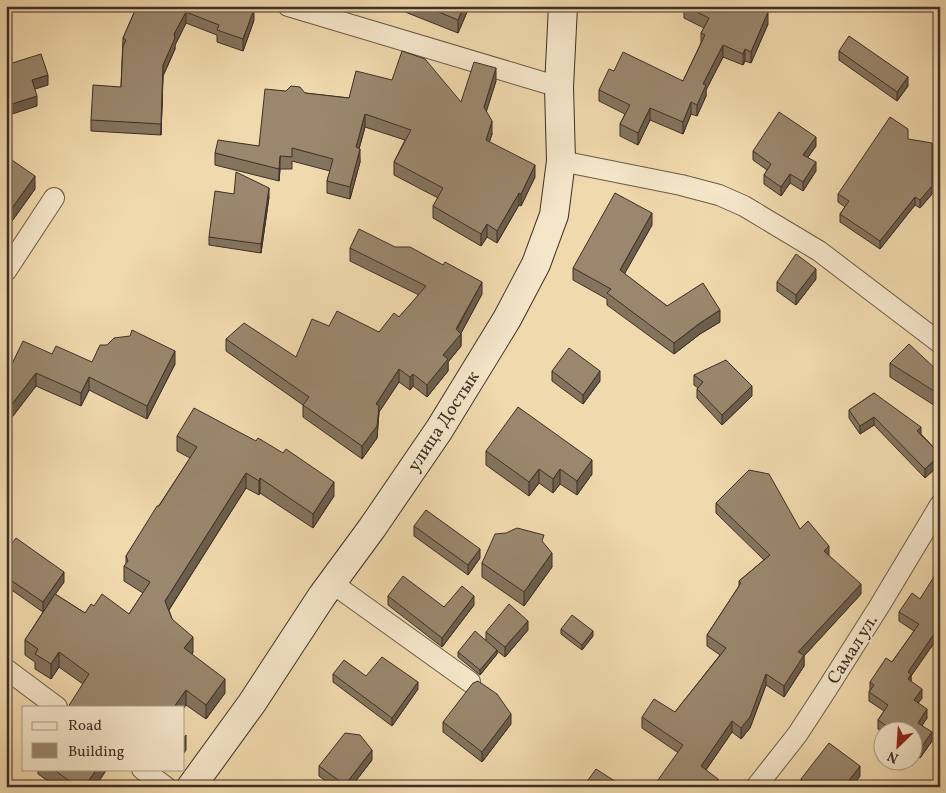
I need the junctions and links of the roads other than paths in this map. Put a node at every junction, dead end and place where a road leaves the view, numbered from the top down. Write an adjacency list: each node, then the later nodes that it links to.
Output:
1 (288, 6): 3 (street)
2 (562, 6): 3 (main road, улица Достык)
3 (559, 87): 4 (main road, улица Достык)
4 (561, 161): 7 (street); 9 (main road, улица Достык)
5 (54, 198): 6 (street)
6 (6, 271)
7 (940, 343)
8 (940, 505): 16 (street, Самал ул.)
9 (332, 583): 11 (street); 15 (main road, улица Достык)
10 (6, 669): 12 (street)
11 (470, 682)
12 (56, 706)
13 (143, 770): 14 (street)
14 (166, 787)
15 (191, 787)
16 (756, 787)

